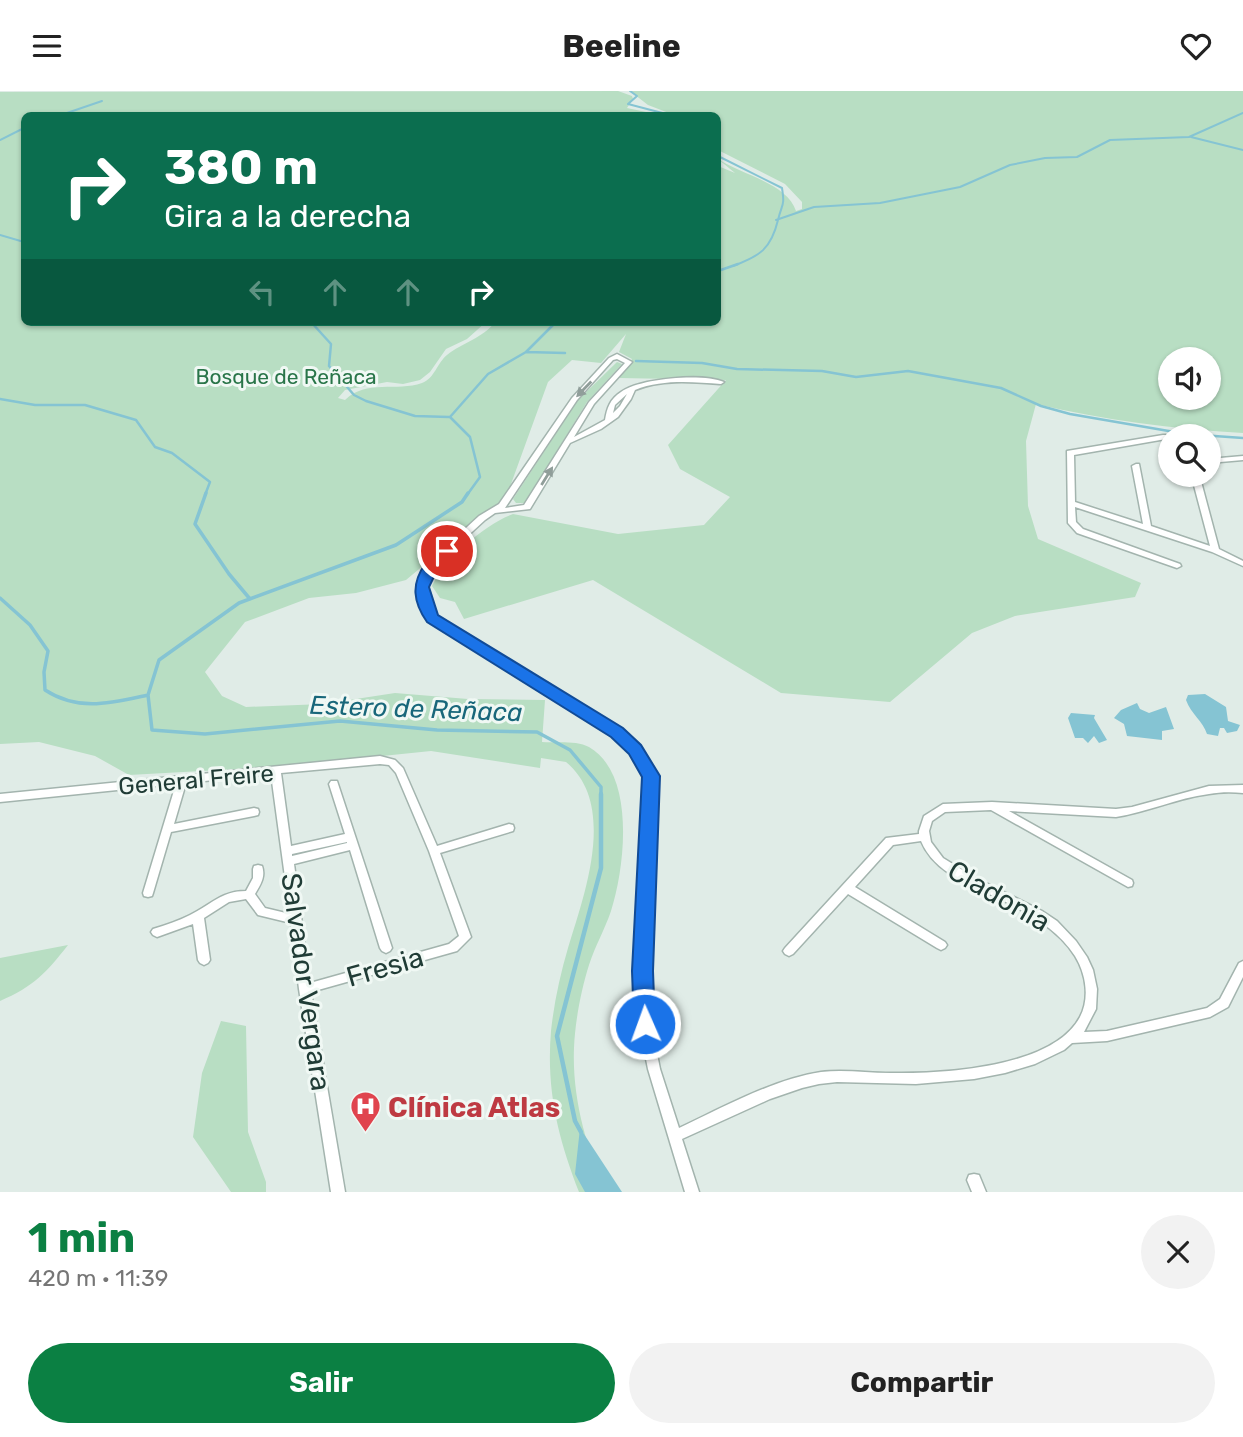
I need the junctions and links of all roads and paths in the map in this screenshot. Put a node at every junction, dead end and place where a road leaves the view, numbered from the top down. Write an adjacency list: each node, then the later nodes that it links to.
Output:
1 (721, 382): 3 (street)
2 (579, 423): 3 (street); 5 (street); 10 (street, one-way to 10)
3 (591, 432): 5 (street)
4 (1158, 438): 11 (street)
5 (569, 441): 12 (street, one-way to 5)
6 (1243, 458): 7 (street)
7 (1221, 460)
8 (1136, 466): 14 (street)
9 (1198, 487): 15 (street)
10 (507, 498): 12 (street); 13 (street)
11 (1071, 503): 14 (street); 17 (street)
12 (519, 509): 13 (street)
13 (496, 510): 46 (street)
14 (1147, 527): 15 (street)
15 (1215, 549): 16 (street)
16 (1243, 564)
17 (1177, 566)
18 (275, 772): 19 (street, General Freire); 29 (street, General Freire); 30 (street, Salvador Vergara)
19 (182, 780): 22 (street, General Freire); 26 (street)
20 (334, 784): 28 (street)
21 (1243, 789): 23 (street)
22 (0, 798)
23 (992, 806): 27 (street); 32 (street)
24 (254, 812): 26 (street)
25 (509, 828): 29 (street)
26 (169, 829): 34 (street)
27 (924, 837): 33 (street); 45 (street, Cladonia)
28 (352, 841): 30 (street); 40 (street)
29 (434, 851): 44 (street, Fresia)
30 (287, 856): 37 (street, Salvador Vergara)
31 (258, 869): 35 (street)
32 (1128, 883)
33 (848, 887): 39 (street); 41 (street)
34 (148, 893)
35 (249, 894): 36 (street); 37 (street)
36 (198, 917): 38 (street); 42 (street)
37 (296, 920): 44 (street, Salvador Vergara)
38 (157, 932)
39 (941, 945)
40 (386, 948)
41 (789, 951)
42 (204, 960)
43 (1243, 966): 45 (street)
44 (305, 989): 47 (street, Salvador Vergara)
45 (1073, 1038): 46 (street)
46 (677, 1135): 48 (street)
47 (338, 1192)
48 (692, 1192)

